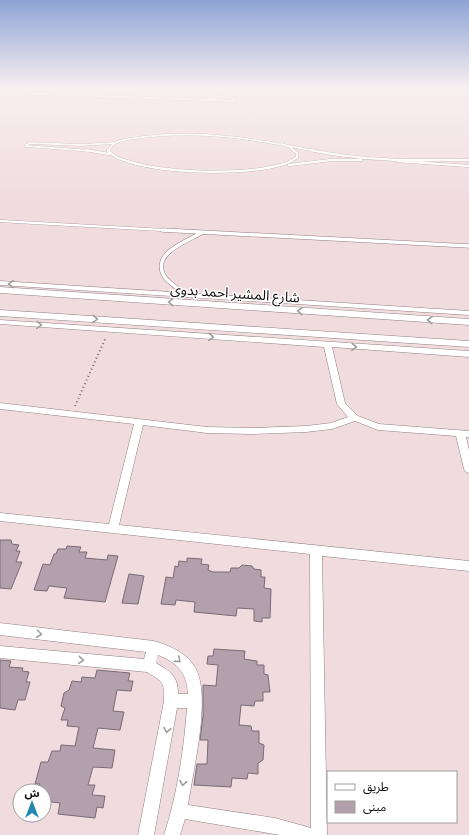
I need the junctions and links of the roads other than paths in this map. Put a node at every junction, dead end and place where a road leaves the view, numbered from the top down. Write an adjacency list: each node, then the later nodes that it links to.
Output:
1 (116, 143): 2 (lane); 3 (lane); 5 (lane)
2 (64, 144): 4 (lane); 4 (lane)
3 (282, 144): 6 (lane); 7 (lane)
4 (62, 148): 5 (lane)
5 (110, 154): 7 (lane)
6 (469, 160)
7 (283, 166): 8 (lane)
8 (469, 166)
9 (0, 221): 10 (lane)
10 (201, 232): 11 (lane); 14 (lane)
11 (469, 246)
12 (0, 283): 14 (street, one-way to 12)
13 (0, 290): 15 (street, شارع المشير احمد بدوى, one-way to 13)
14 (184, 296): 15 (street)
15 (231, 303): 17 (street); 19 (street, شارع المشير احمد بدوى, one-way to 15)
16 (0, 313): 20 (street, one-way to 20)
17 (469, 313)
18 (0, 322): 22 (street, one-way to 22)
19 (469, 322)
20 (430, 341): 21 (street); 23 (street)
21 (469, 344)
22 (328, 345): 23 (street, one-way to 23); 26 (street)
23 (432, 352): 24 (street)
24 (469, 354)
25 (0, 406): 27 (street)
26 (355, 418): 27 (street); 28 (street)
27 (139, 421): 31 (street)
28 (465, 434): 29 (street)
29 (469, 469)
30 (0, 516): 31 (street)
31 (113, 528): 32 (street)
32 (316, 550): 33 (street); 44 (street)
33 (469, 566)
34 (0, 629): 35 (street, one-way to 35)
35 (154, 647): 37 (street); 39 (street, one-way to 39)
36 (0, 652): 37 (street, one-way to 37)
37 (149, 666): 38 (street)
38 (171, 701): 39 (street); 41 (street, one-way to 41)
39 (196, 702): 40 (street, one-way to 40)
40 (180, 811): 42 (street); 43 (street)
41 (146, 835)
42 (172, 835)
43 (310, 835)
44 (319, 835)

